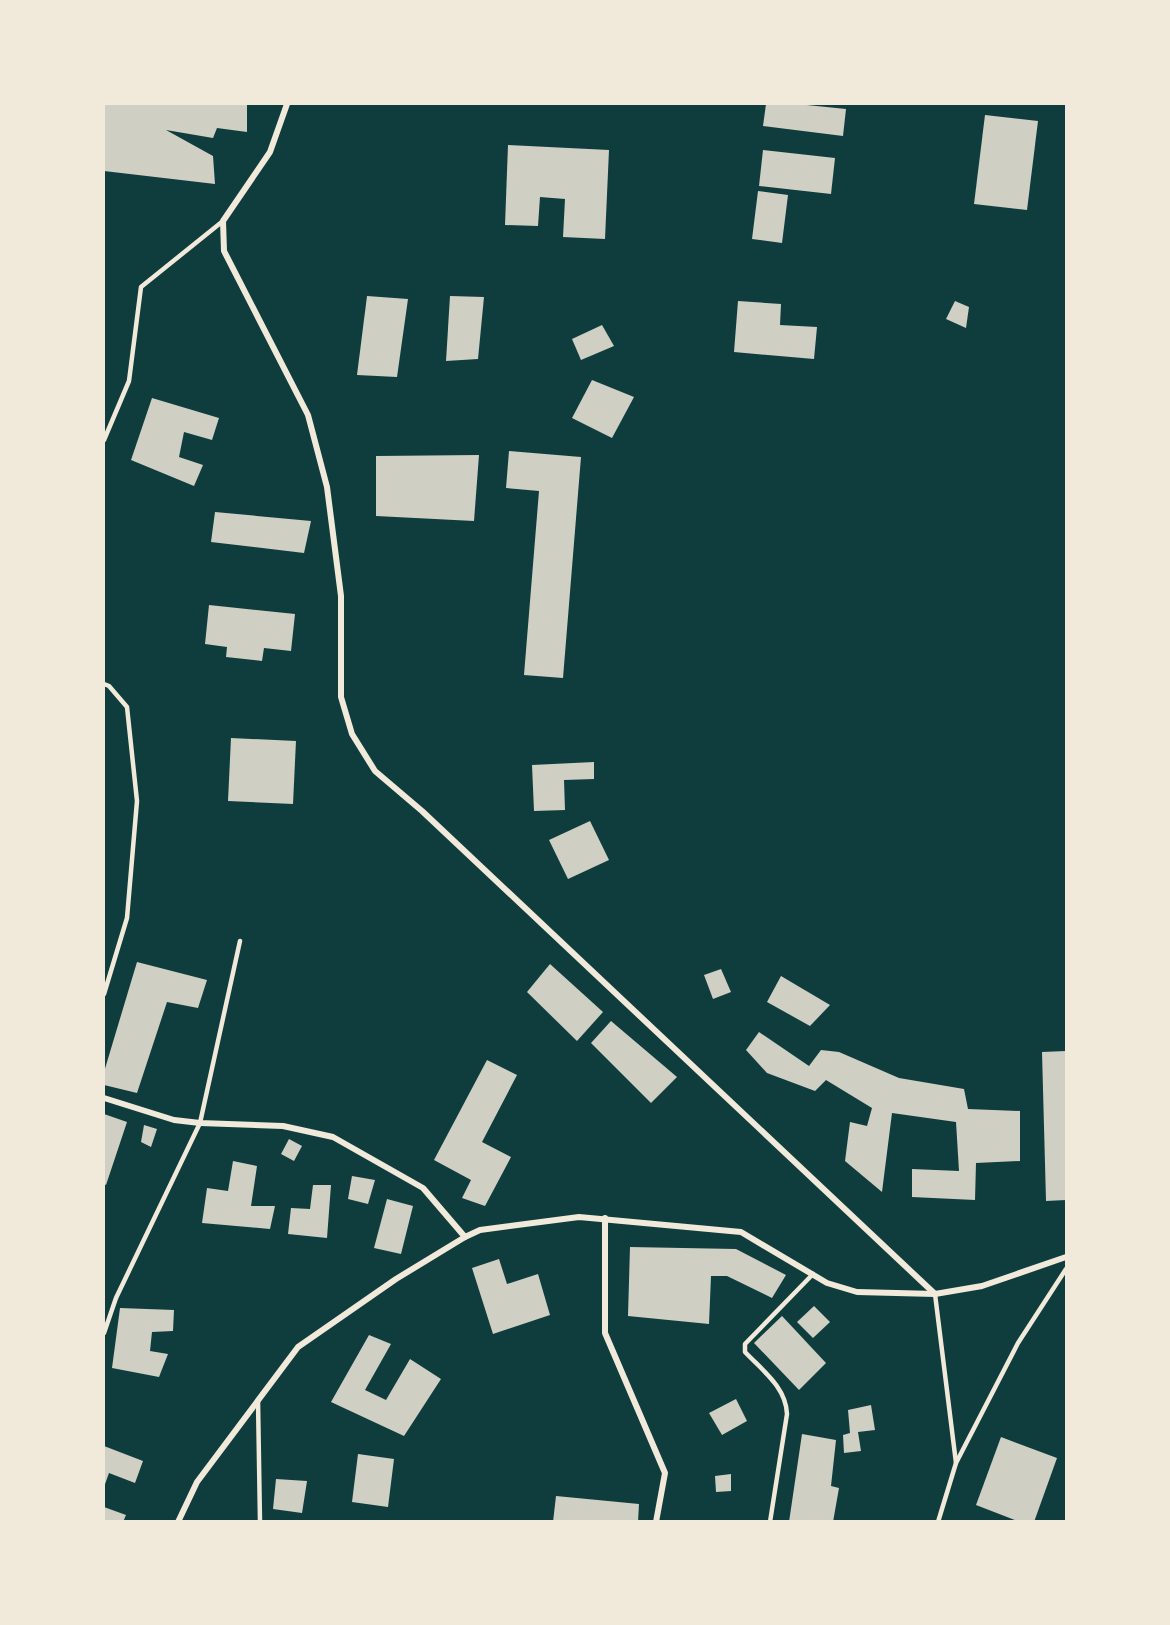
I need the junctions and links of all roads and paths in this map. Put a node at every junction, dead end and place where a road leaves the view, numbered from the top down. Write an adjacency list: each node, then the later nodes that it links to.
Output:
1 (287, 104): 2 (street)
2 (224, 221): 3 (lane); 14 (street)
3 (104, 440)
4 (104, 684): 6 (lane)
5 (240, 941): 8 (lane)
6 (104, 994)
7 (104, 1098): 8 (street)
8 (200, 1123): 10 (street); 15 (lane)
9 (605, 1218): 10 (street); 13 (street); 20 (street)
10 (465, 1237): 16 (street)
11 (1066, 1257): 14 (street)
12 (1066, 1269): 17 (lane)
13 (813, 1274): 14 (street); 21 (lane)
14 (935, 1294): 17 (lane)
15 (104, 1333)
16 (258, 1400): 18 (street); 19 (lane)
17 (956, 1463): 22 (lane)
18 (178, 1521)
19 (260, 1521)
20 (656, 1521)
21 (770, 1521)
22 (938, 1521)

